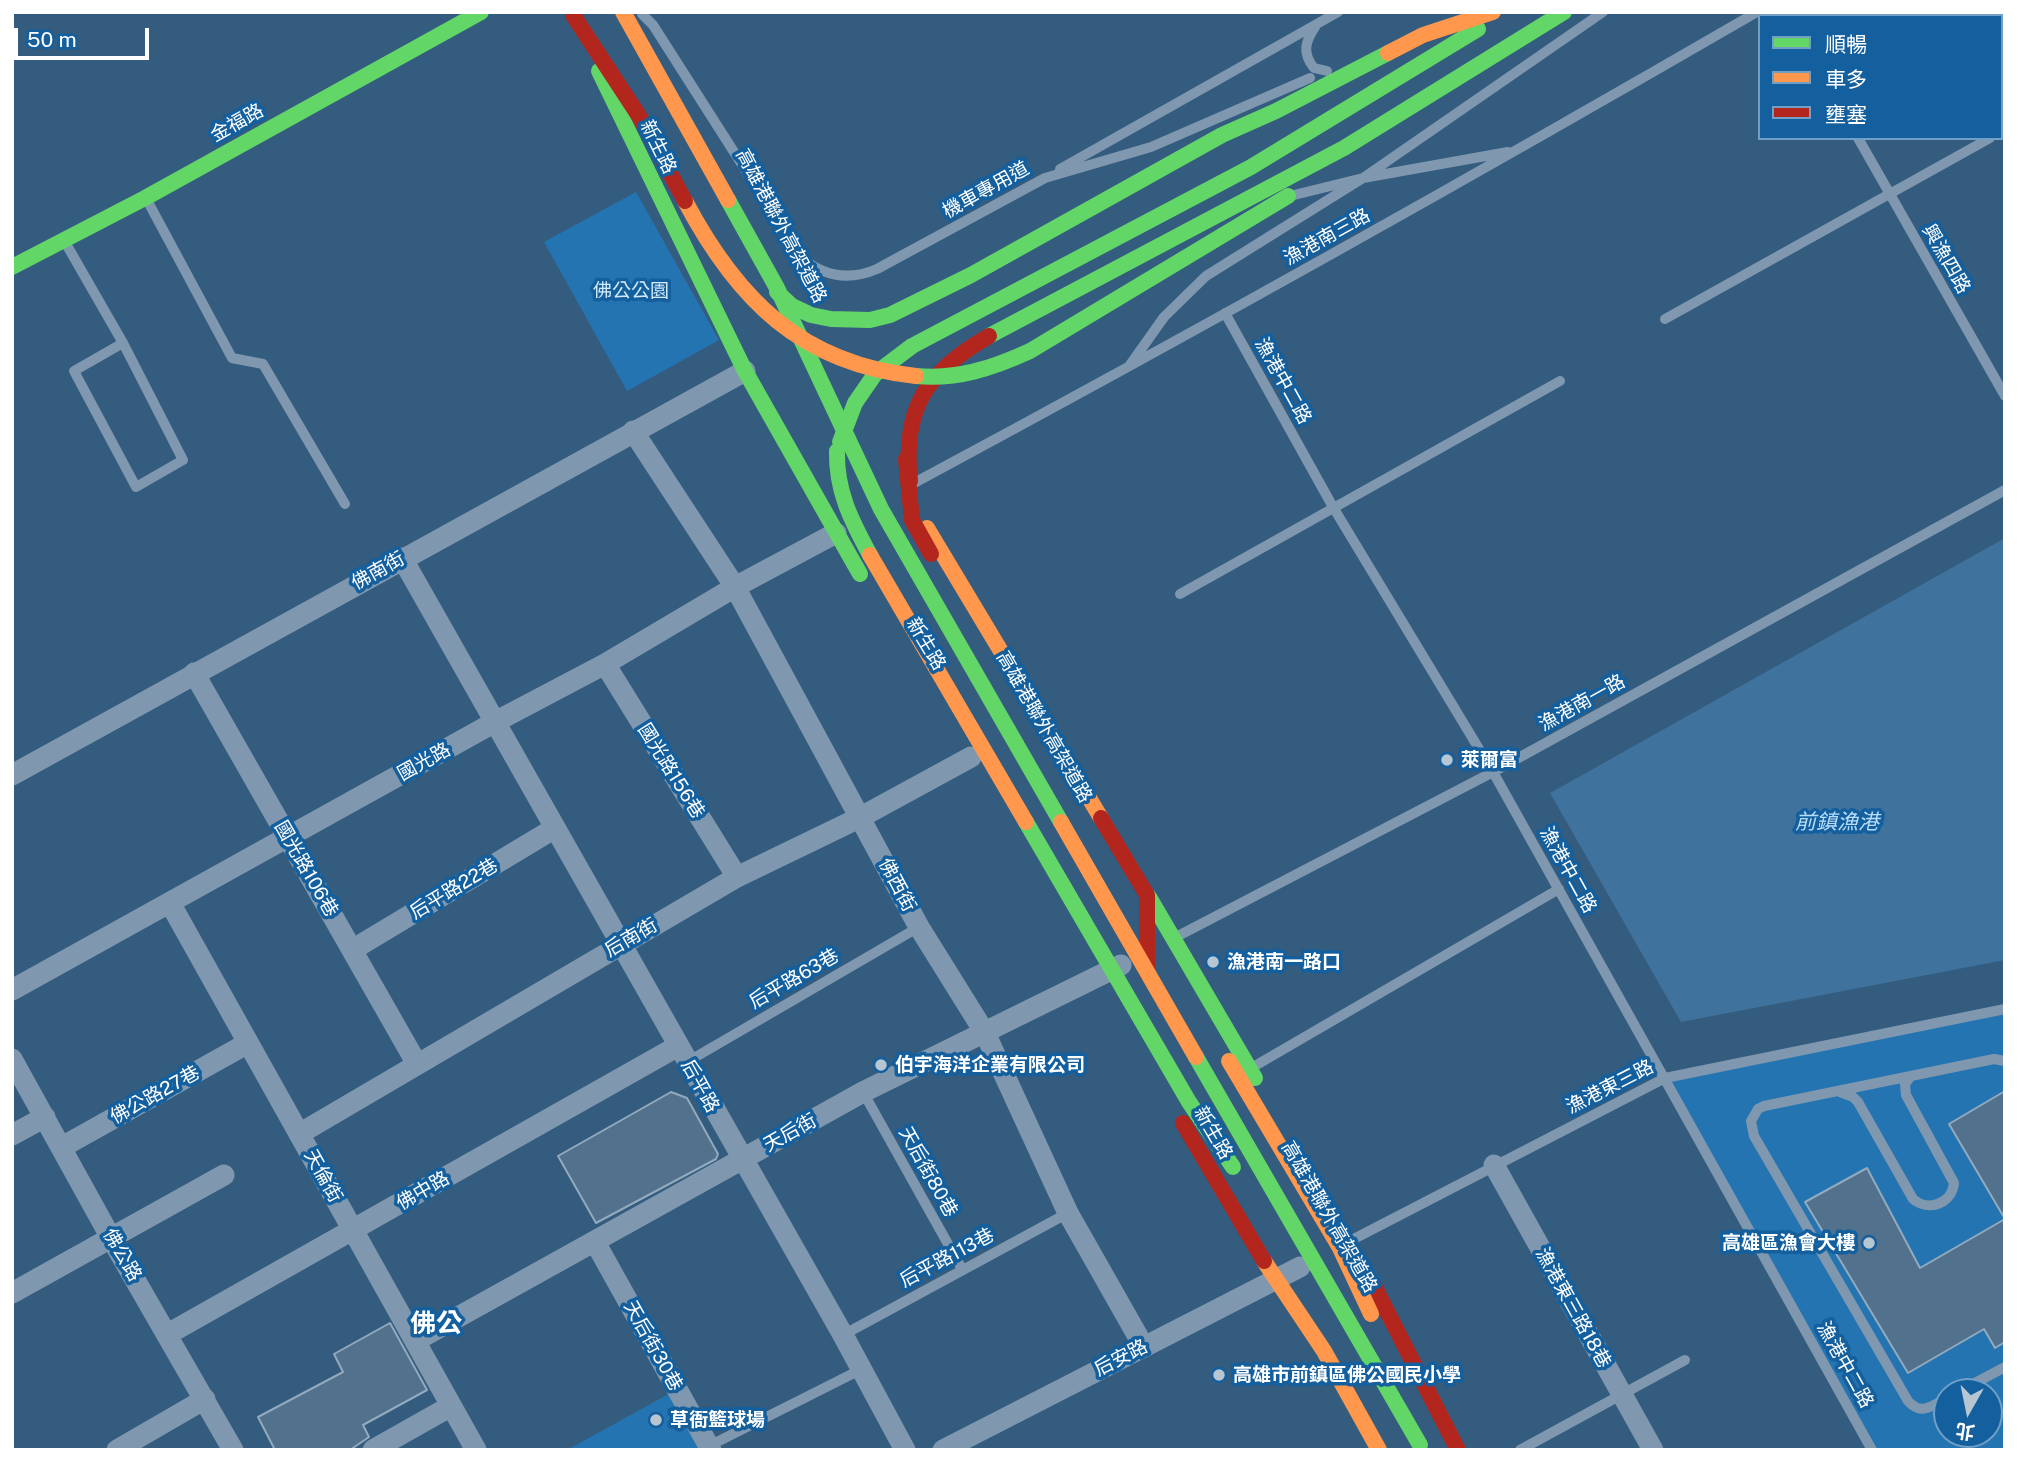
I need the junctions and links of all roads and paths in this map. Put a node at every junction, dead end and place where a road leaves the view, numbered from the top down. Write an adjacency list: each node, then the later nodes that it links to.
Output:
1 (481, 12): 24 (main road, 金福路)
2 (610, 12): 15 (main road, 新生路)
3 (623, 12): 117 (main road, 高雄港聯外高架道路, bridge)
4 (638, 12): 20 (lane, 機車專用道); 117 (main road, 高雄港聯外高架道路)
5 (1338, 12): 13 (lane)
6 (1464, 12): 14 (lane, 機車專用道)
7 (1493, 12): 15 (main road)
8 (1505, 12): 38 (main road)
9 (1564, 12): 18 (main road)
10 (1603, 12): 21 (lane)
11 (1757, 12): 19 (lane, 漁港南三路)
12 (572, 14): 23 (main road, bridge); 33 (main road, 新生路)
13 (1316, 25): 14 (lane); 20 (lane)
14 (1327, 71): 20 (lane, 機車專用道)
15 (652, 90): 25 (main road, 新生路)
16 (1859, 140): 22 (lane, 興漁四路)
17 (1986, 140): 22 (lane)
18 (1344, 148): 23 (main road); 39 (main road)
19 (1518, 150): 21 (lane); 29 (lane, 漁港南三路)
20 (1045, 178)
21 (1363, 178): 23 (lane); 32 (lane)
22 (1890, 195): 30 (lane); 35 (lane, 興漁四路)
23 (1288, 196)
24 (145, 198): 26 (main road, 金福路); 42 (lane)
25 (722, 222)
26 (64, 240): 28 (main road, 金福路); 31 (lane)
27 (741, 258): 36 (main road)
28 (12, 267)
29 (1226, 313): 32 (lane, 漁港南三路); 43 (lane, 漁港中二路)
30 (1665, 319)
31 (122, 343): 31 (lane)
32 (1129, 368): 40 (lane, 漁港南三路)
33 (745, 370): 37 (street, 佛南街); 45 (main road, 新生路)
34 (1560, 382): 43 (lane)
35 (2005, 396)
36 (817, 403)
37 (633, 431): 46 (street, 佛南街); 47 (street, 佛西街)
38 (837, 451): 45 (main road); 93 (main road, bridge)
39 (906, 459): 40 (main road); 111 (main road, bridge)
40 (911, 485): 62 (main road)
41 (2005, 490): 55 (lane, 漁港南一路)
42 (345, 504)
43 (1333, 507): 49 (lane); 55 (lane, 漁港中二路)
44 (871, 523): 69 (main road, 新生路)
45 (836, 533): 47 (street, 國光路); 48 (main road, 新生路)
46 (401, 558): 51 (street, 佛南街); 53 (street, 后平路)
47 (735, 587): 50 (street, 國光路); 57 (street, 佛西街)
48 (870, 591)
49 (1180, 594)
50 (605, 664): 53 (street, 國光路); 60 (street, 國光路156巷)
51 (194, 673): 56 (street, 佛南街); 59 (street, 國光路106巷)
52 (938, 704): 54 (main road, 新生路)
53 (495, 722): 58 (street, 后平路); 59 (street, 國光路)
54 (971, 757): 57 (street, 后南街); 70 (main road, 新生路)
55 (1493, 772): 61 (lane, 漁港中二路); 65 (lane, 漁港南一路)
56 (12, 775)
57 (861, 817): 60 (street, 后南街); 64 (street, 佛西街)
58 (555, 828): 66 (street, 后平路); 67 (street, 后平路22巷)
59 (288, 838): 63 (street, 國光路); 67 (street, 國光路106巷)
60 (737, 877): 66 (street, 后南街)
61 (1559, 889): 80 (lane); 82 (lane, 漁港中二路)
62 (1147, 895): 65 (main road); 68 (main road, 新生路)
63 (170, 903): 71 (street, 國光路); 75 (street, 天倫街)
64 (919, 927): 74 (street, 佛西街); 76 (lane, 后平路63巷)
65 (1173, 939): 68 (street, 天后街); 80 (main road)
66 (620, 944): 76 (street, 后平路); 79 (street, 后南街)
67 (352, 950): 79 (street, 國光路106巷)
68 (1147, 952): 69 (street, 天后街); 72 (main road, 新生路)
69 (1123, 964): 70 (street, 天后街); 72 (main road, 新生路)
70 (1098, 977): 74 (street, 天后街); 101 (main road, 新生路)
71 (12, 990)
72 (1147, 995): 85 (main road, 新生路)
73 (2005, 1009): 82 (lane, 漁港東三路)
74 (985, 1033): 83 (street, 天后街); 94 (street, 佛西街)
75 (248, 1043): 87 (street, 天倫街); 89 (street, 佛公路27巷)
76 (682, 1054): 90 (street, 后平路); 95 (street, 佛中路)
77 (12, 1059): 86 (street, 佛公路)
78 (2005, 1061): 81 (lane)
79 (417, 1064): 87 (street, 后南街)
80 (1250, 1069): 85 (lane); 97 (main road)
81 (1911, 1076): 84 (lane); 84 (lane)
82 (1665, 1078): 91 (lane, 漁港東三路); 130 (lane, 漁港中二路)
83 (863, 1092): 90 (street, 天后街); 100 (lane, 天后街80巷)
84 (1838, 1092): 114 (lane)
85 (1203, 1095): 99 (main road, 新生路)
86 (45, 1117): 88 (street); 89 (street, 佛公路)
87 (299, 1134): 95 (street, 天倫街)
88 (12, 1135)
89 (62, 1147): 96 (street, 佛公路)
90 (742, 1160): 98 (street, 天后街); 104 (street, 后平路)
91 (1494, 1165): 97 (lane, 漁港東三路); 112 (street, 漁港東三路18巷)
92 (224, 1175): 96 (street)
93 (1243, 1182)
94 (1068, 1213): 100 (lane, 后平路113巷); 106 (street, 佛西街)
95 (353, 1230): 103 (street, 佛中路); 105 (street, 天倫街)
96 (111, 1238): 102 (street); 103 (street, 佛公路)
97 (1350, 1240): 99 (lane, 漁港東三路); 127 (main road)
98 (595, 1242): 105 (street, 天后街); 118 (street, 天后街30巷)
99 (1295, 1259): 101 (street, 后安路); 117 (main road, 新生路, bridge)
100 (962, 1269): 104 (lane, 后平路113巷)
101 (1275, 1281): 106 (street, 后安路); 125 (main road, 新生路); 126 (main road, 新生路)
102 (12, 1293)
103 (168, 1334): 113 (street, 佛公路)
104 (843, 1335): 109 (street, 后平路)
105 (415, 1341): 115 (street, 天倫街)
106 (1144, 1347): 124 (street, 后安路)
107 (1685, 1360): 112 (lane)
108 (2005, 1367): 110 (lane)
109 (860, 1370): 118 (lane); 123 (street, 后平路)
110 (1984, 1378)
111 (1403, 1379)
112 (1622, 1394): 128 (lane); 129 (street, 漁港東三路18巷)
113 (205, 1399): 119 (street); 120 (street, 佛公路)
114 (1933, 1405)
115 (451, 1406): 121 (street); 122 (street, 天倫街)
116 (1421, 1414): 117 (main road)
117 (1424, 1446)
118 (710, 1448)
119 (117, 1450)
120 (233, 1450)
121 (373, 1450)
122 (476, 1450)
123 (905, 1450)
124 (943, 1450)
125 (1368, 1450)
126 (1379, 1450)
127 (1458, 1450)
128 (1521, 1450)
129 (1653, 1450)
130 (1872, 1450)

